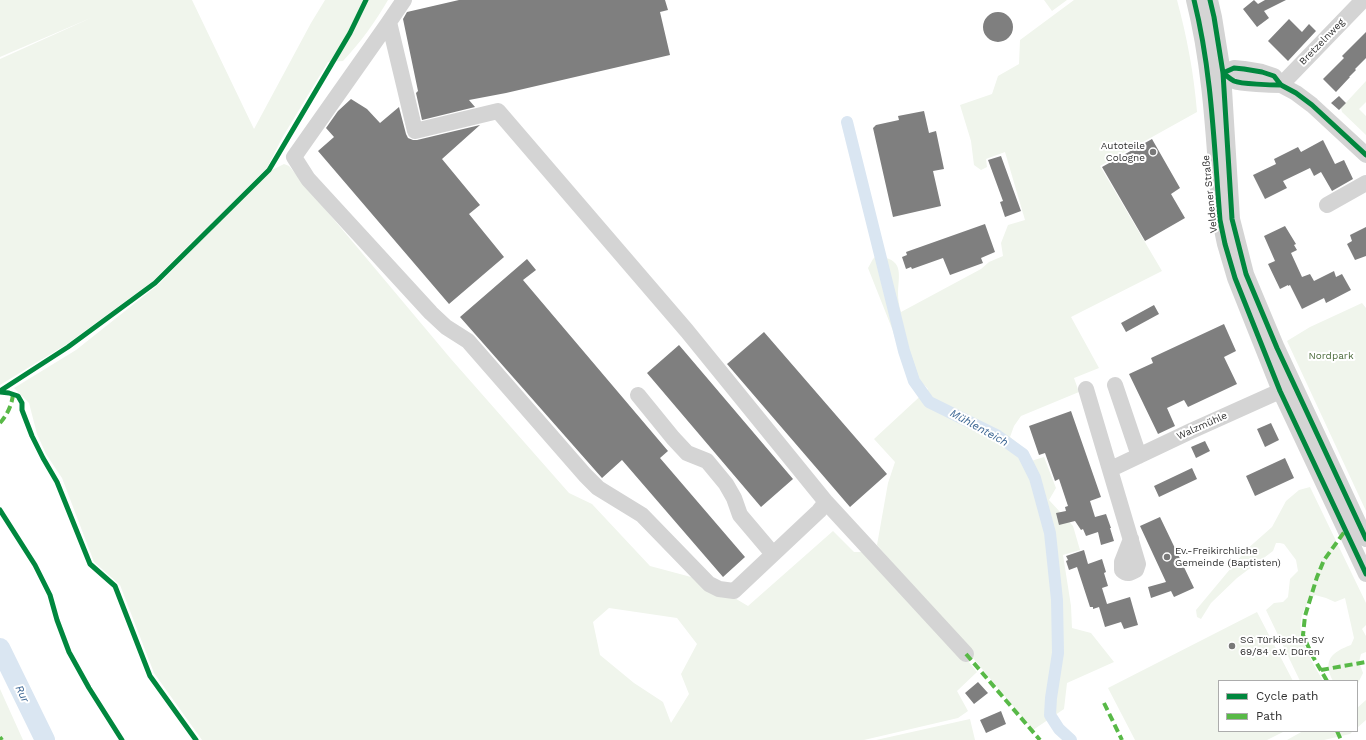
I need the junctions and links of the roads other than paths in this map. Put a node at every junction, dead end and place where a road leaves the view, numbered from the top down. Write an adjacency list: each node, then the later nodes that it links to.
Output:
1 (404, 0): 5 (street)
2 (1194, 0): 6 (street, Veldener Straße)
3 (1210, 0): 6 (street, Veldener Straße)
4 (1363, 0): 7 (street, Bretzelnweg)
5 (388, 22): 17 (street); 20 (street)
6 (1216, 74): 7 (street); 12 (street, Veldener Straße)
7 (1281, 85): 8 (street)
8 (1366, 155)
9 (1366, 183): 10 (street)
10 (1327, 205)
11 (1115, 385): 15 (street)
12 (1287, 388): 15 (street, Walzmühle); 19 (street, Veldener Straße); 21 (street, Veldener Straße)
13 (1086, 389): 16 (street)
14 (638, 395): 20 (street)
15 (1139, 456): 16 (street, Walzmühle)
16 (1111, 470): 18 (street)
17 (826, 502): 20 (street); 22 (street)
18 (1130, 539)
19 (1366, 539)
20 (773, 554)
21 (1366, 574)
22 (966, 654)

